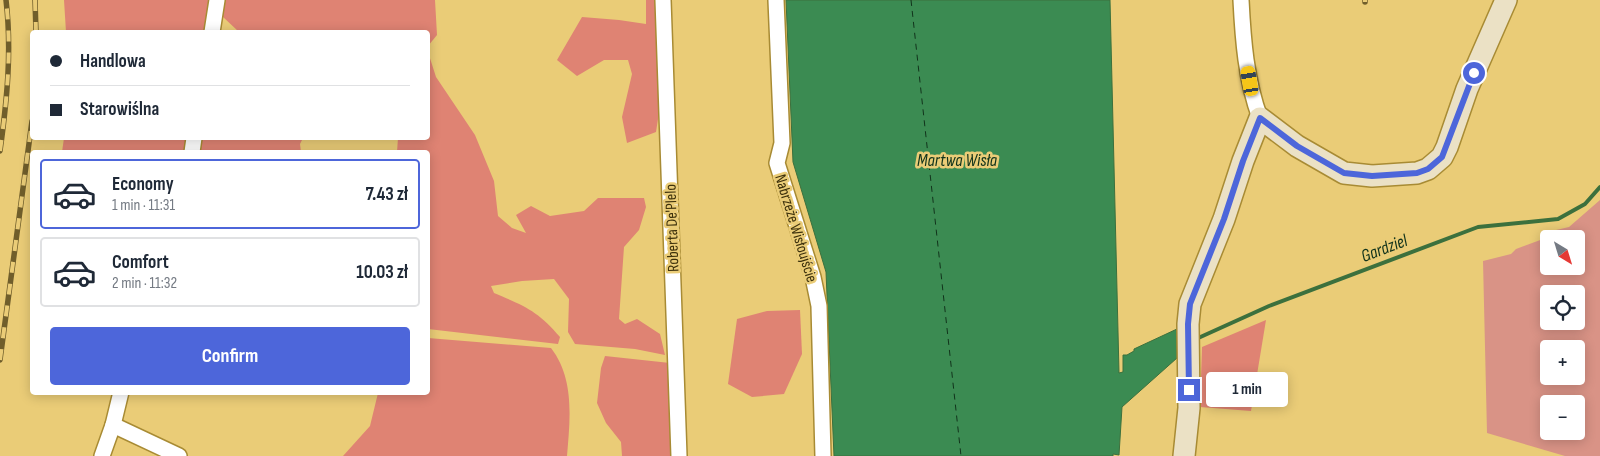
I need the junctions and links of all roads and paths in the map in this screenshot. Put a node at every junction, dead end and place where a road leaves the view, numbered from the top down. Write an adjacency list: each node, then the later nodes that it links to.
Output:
1 (218, 0): 6 (street)
2 (663, 0): 12 (street, Roberta De'Plelo)
3 (776, 0): 13 (street, Nabrzeże Wisłoujście)
4 (1240, 0): 7 (street)
5 (1506, 0): 7 (street)
6 (212, 30)
7 (1260, 118): 14 (street)
8 (120, 395): 9 (street)
9 (113, 425): 10 (street); 11 (street)
10 (102, 456)
11 (179, 456)
12 (679, 456)
13 (823, 456)
14 (1184, 456)

